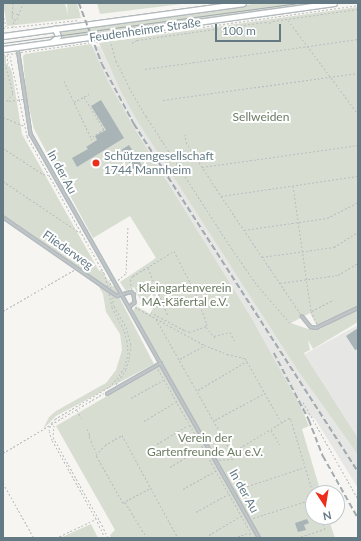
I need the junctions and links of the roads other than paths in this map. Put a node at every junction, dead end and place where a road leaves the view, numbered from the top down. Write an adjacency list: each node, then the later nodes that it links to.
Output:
1 (243, 3): 3 (main road, Feudenheimer Straße)
2 (334, 3): 5 (main road, Feudenheimer Straße)
3 (55, 29): 4 (main road, Feudenheimer Straße); 5 (main road)
4 (3, 36)
5 (51, 43): 6 (main road, Feudenheimer Straße)
6 (18, 47): 7 (main road, Feudenheimer Straße); 9 (lane, In der Au)
7 (3, 48)
8 (3, 217): 9 (lane, Fliederweg)
9 (122, 295): 10 (lane, In der Au); 10 (lane)
10 (130, 308): 13 (lane, In der Au)
11 (358, 308): 12 (lane)
12 (302, 316)
13 (161, 363): 14 (lane); 15 (lane, In der Au)
14 (107, 394)
15 (260, 538)

